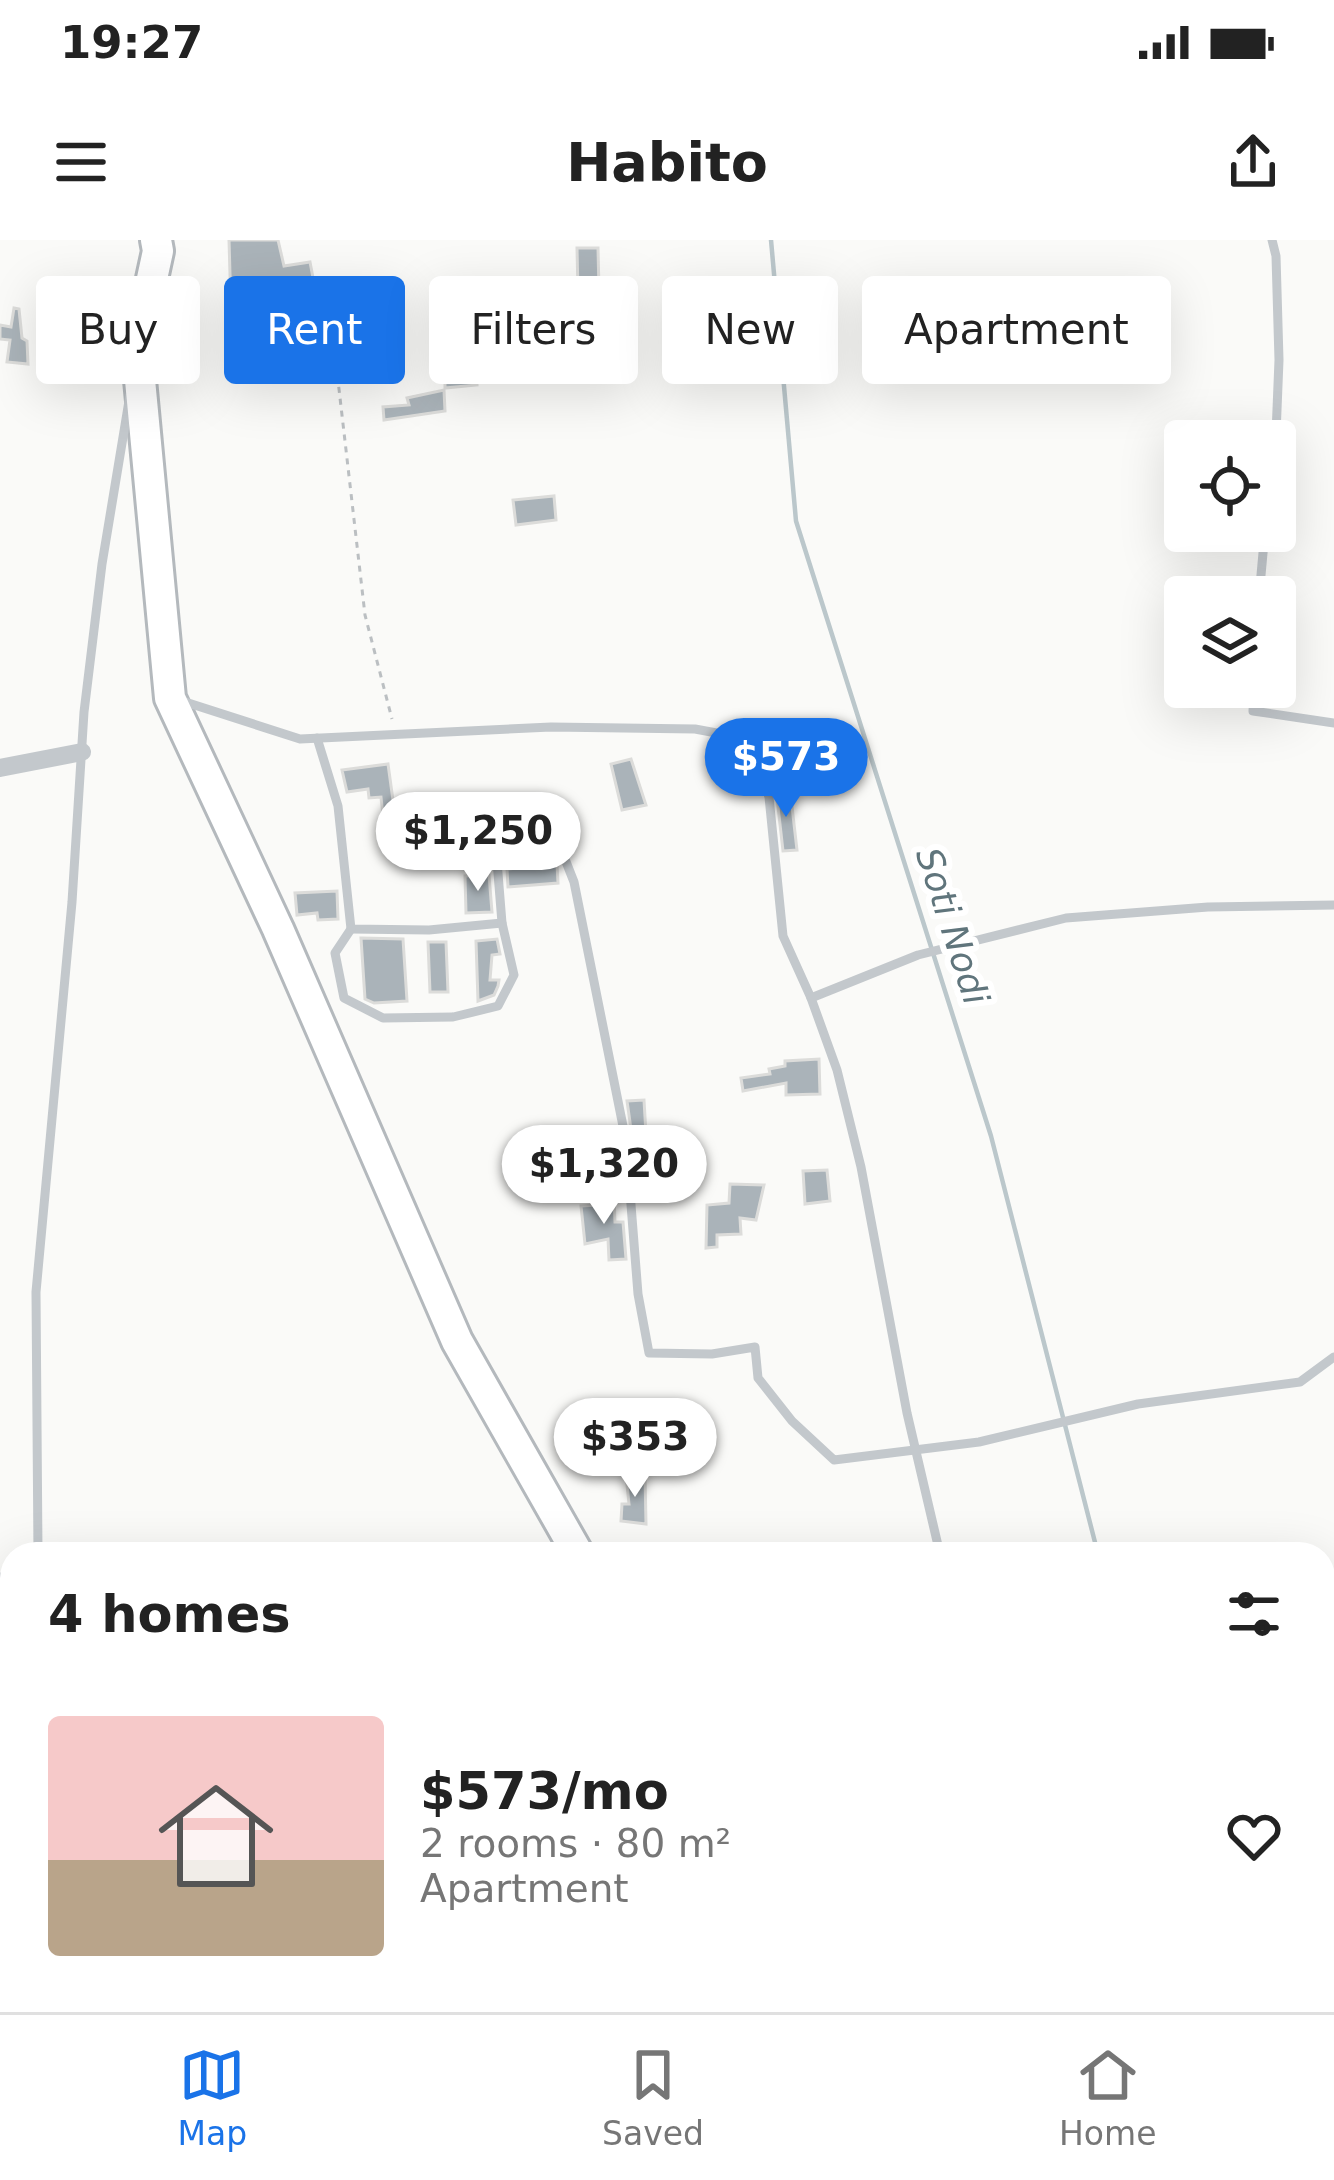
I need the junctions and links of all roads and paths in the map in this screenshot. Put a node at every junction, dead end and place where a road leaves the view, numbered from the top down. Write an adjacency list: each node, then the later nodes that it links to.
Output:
1 (156, 240): 3 (highway)
2 (1272, 240): 7 (lane)
3 (153, 276)
4 (131, 384): 13 (lane)
5 (140, 384): 8 (highway)
6 (338, 384): 11 (path)
7 (1277, 420)
8 (170, 698): 12 (lane); 22 (highway)
9 (1253, 708): 10 (lane)
10 (1334, 723)
11 (396, 733): 12 (lane); 18 (lane)
12 (317, 738): 17 (lane)
13 (82, 752): 14 (street); 21 (lane)
14 (0, 768)
15 (1334, 905): 18 (lane)
16 (502, 923): 17 (lane); 17 (lane); 20 (lane)
17 (351, 929)
18 (811, 998): 20 (lane)
19 (1334, 1357): 20 (lane)
20 (918, 1451): 23 (lane)
21 (38, 1542)
22 (571, 1542)
23 (937, 1542)

